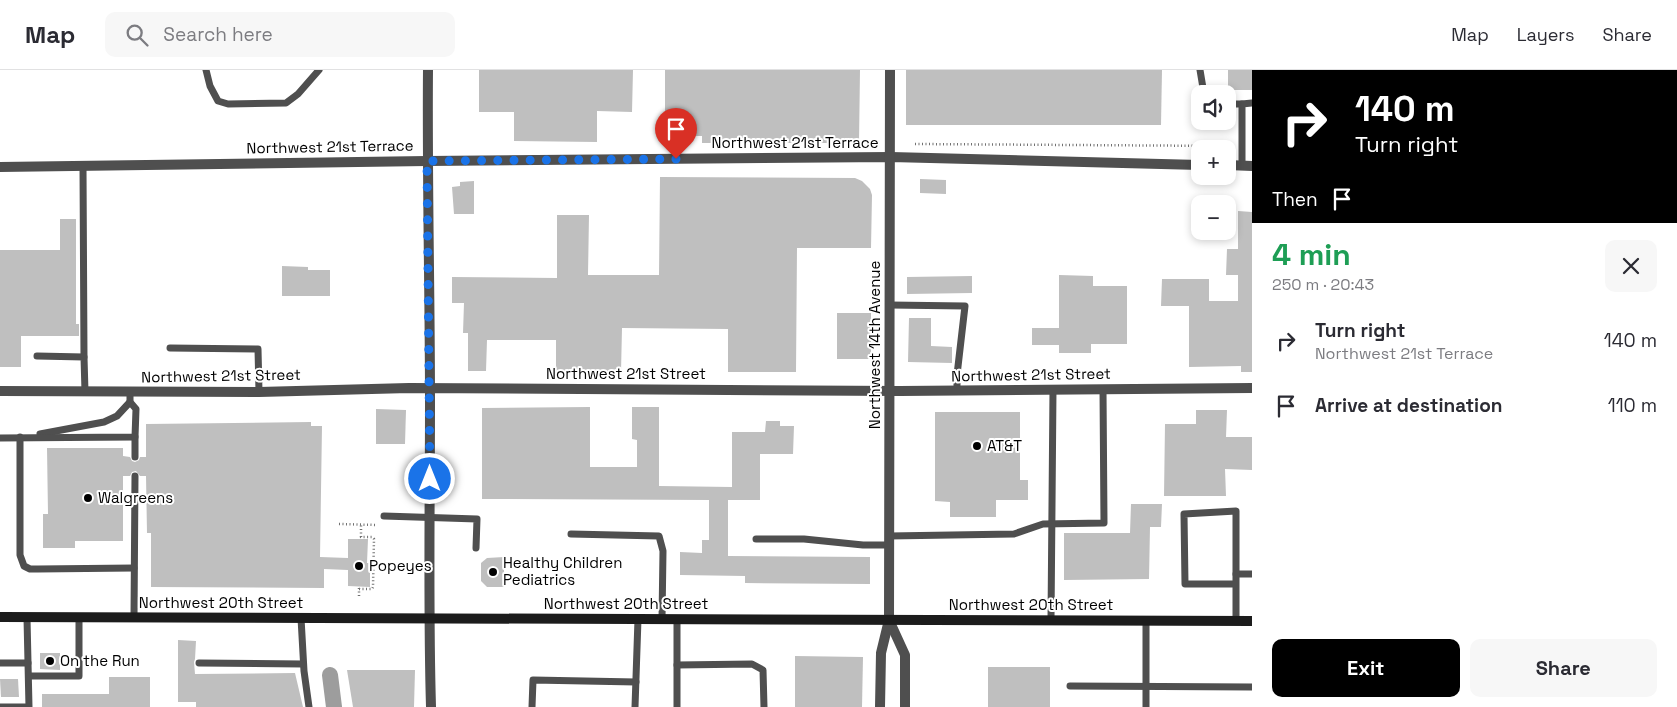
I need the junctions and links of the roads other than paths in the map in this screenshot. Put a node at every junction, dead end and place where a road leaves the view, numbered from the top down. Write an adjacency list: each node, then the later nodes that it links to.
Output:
1 (206, 70): 2 (lane)
2 (319, 70)
3 (428, 70): 11 (street)
4 (890, 70): 10 (street, Northwest 14th Avenue)
5 (1200, 70): 6 (lane)
6 (1202, 85)
7 (1252, 103): 9 (lane)
8 (1236, 104): 9 (lane)
9 (1242, 104): 14 (lane)
10 (891, 157): 11 (street, Northwest 21st Terrace); 12 (street, Northwest 21st Terrace); 16 (street, Northwest 14th Avenue)
11 (427, 161): 13 (street, Northwest 21st Terrace); 20 (street)
12 (1191, 165)
13 (83, 166): 15 (street, Northwest 21st Terrace); 19 (lane)
14 (1247, 166)
15 (0, 167)
16 (890, 305): 25 (street, Northwest 14th Avenue); 26 (lane)
17 (170, 348): 28 (lane)
18 (37, 356): 19 (lane)
19 (84, 357): 27 (lane)
20 (430, 388): 25 (street, Northwest 21st Street); 28 (street, Northwest 21st Street); 36 (street)
21 (1252, 388): 22 (street, Northwest 21st Street)
22 (1103, 389): 23 (street, Northwest 21st Street); 37 (lane)
23 (1053, 390): 26 (street, Northwest 21st Street); 37 (lane)
24 (0, 391): 27 (street, Northwest 21st Street)
25 (890, 391): 26 (street, Northwest 21st Street); 40 (street, Northwest 14th Avenue)
26 (957, 391)
27 (85, 392): 29 (street, Northwest 21st Street)
28 (259, 392): 29 (street, Northwest 21st Street)
29 (130, 397): 30 (lane); 32 (lane)
30 (20, 437): 31 (lane); 32 (lane); 42 (lane)
31 (0, 438)
32 (135, 438): 33 (lane)
33 (135, 457)
34 (135, 476): 42 (lane)
35 (384, 516): 36 (lane)
36 (429, 516): 41 (lane); 51 (street)
37 (1052, 524): 40 (lane); 56 (lane)
38 (571, 534): 53 (lane)
39 (756, 538): 40 (lane)
40 (888, 540): 55 (street, Northwest 14th Avenue)
41 (476, 548)
42 (134, 568): 49 (lane)
43 (1236, 574): 44 (lane); 45 (lane); 45 (lane)
44 (1252, 574)
45 (1236, 584): 58 (lane)
46 (0, 617): 47 (main road, Northwest 20th Street)
47 (28, 618): 48 (main road, Northwest 20th Street); 61 (lane)
48 (79, 618): 49 (main road, Northwest 20th Street); 65 (lane)
49 (134, 618): 50 (main road, Northwest 20th Street)
50 (301, 618): 51 (main road, Northwest 20th Street); 63 (lane)
51 (429, 619): 52 (main road, Northwest 20th Street); 72 (street)
52 (638, 619): 53 (main road, Northwest 20th Street); 66 (lane)
53 (662, 619): 54 (main road, Northwest 20th Street)
54 (677, 619): 55 (main road, Northwest 20th Street); 64 (lane)
55 (889, 620): 56 (main road, Northwest 20th Street); 77 (street, Northwest 14th Avenue); 78 (street, Northwest 14th Avenue)
56 (1051, 620): 57 (main road, Northwest 20th Street)
57 (1146, 621): 58 (main road, Northwest 20th Street); 68 (lane)
58 (1236, 621): 59 (main road, Northwest 20th Street)
59 (1252, 621)
60 (0, 663): 61 (lane)
61 (28, 663): 65 (lane)
62 (199, 663): 63 (lane)
63 (303, 664): 71 (lane)
64 (677, 665): 75 (lane); 76 (lane)
65 (29, 676): 70 (lane)
66 (636, 682): 73 (lane); 74 (lane)
67 (1070, 686): 68 (lane)
68 (1146, 686): 69 (lane); 79 (lane)
69 (1252, 687)
70 (0, 707)
71 (309, 707)
72 (431, 707)
73 (532, 707)
74 (635, 707)
75 (677, 707)
76 (764, 707)
77 (880, 707)
78 (905, 707)
79 (1146, 707)

